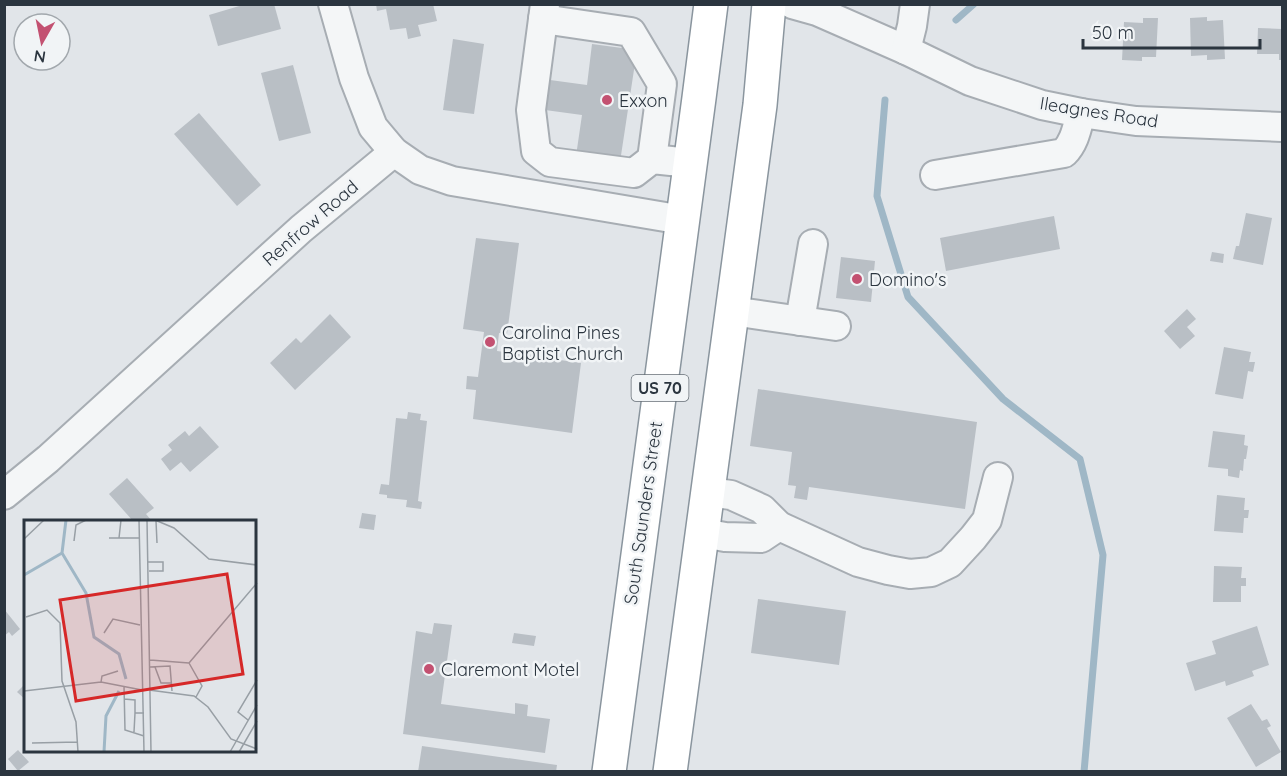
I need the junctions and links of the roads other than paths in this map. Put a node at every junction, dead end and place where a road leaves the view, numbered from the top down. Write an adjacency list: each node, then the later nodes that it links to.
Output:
1 (333, 4): 12 (street)
2 (711, 4): 9 (highway, South Saunders Street / US 70)
3 (769, 4): 18 (highway)
4 (792, 4): 7 (street, Ileagnes Road)
5 (915, 4): 7 (street)
6 (544, 12): 8 (street); 13 (street)
7 (906, 50): 10 (street, Ileagnes Road)
8 (661, 92): 9 (street); 13 (street)
9 (699, 98): 14 (highway, South Saunders Street / US 70)
10 (1081, 113): 11 (street, Ileagnes Road); 15 (street)
11 (1282, 127)
12 (394, 152): 16 (street); 23 (street, Renfrow Road)
13 (652, 159): 14 (street)
14 (690, 164): 16 (highway, South Saunders Street / US 70)
15 (935, 175)
16 (683, 220): 26 (highway, South Saunders Street / US 70)
17 (813, 244): 19 (street)
18 (732, 311): 19 (street); 22 (highway)
19 (800, 321): 20 (street)
20 (836, 326)
21 (998, 477): 24 (street)
22 (708, 492): 24 (street); 25 (highway)
23 (4, 495)
24 (780, 526): 25 (street)
25 (703, 533): 27 (highway)
26 (609, 771)
27 (670, 771)

